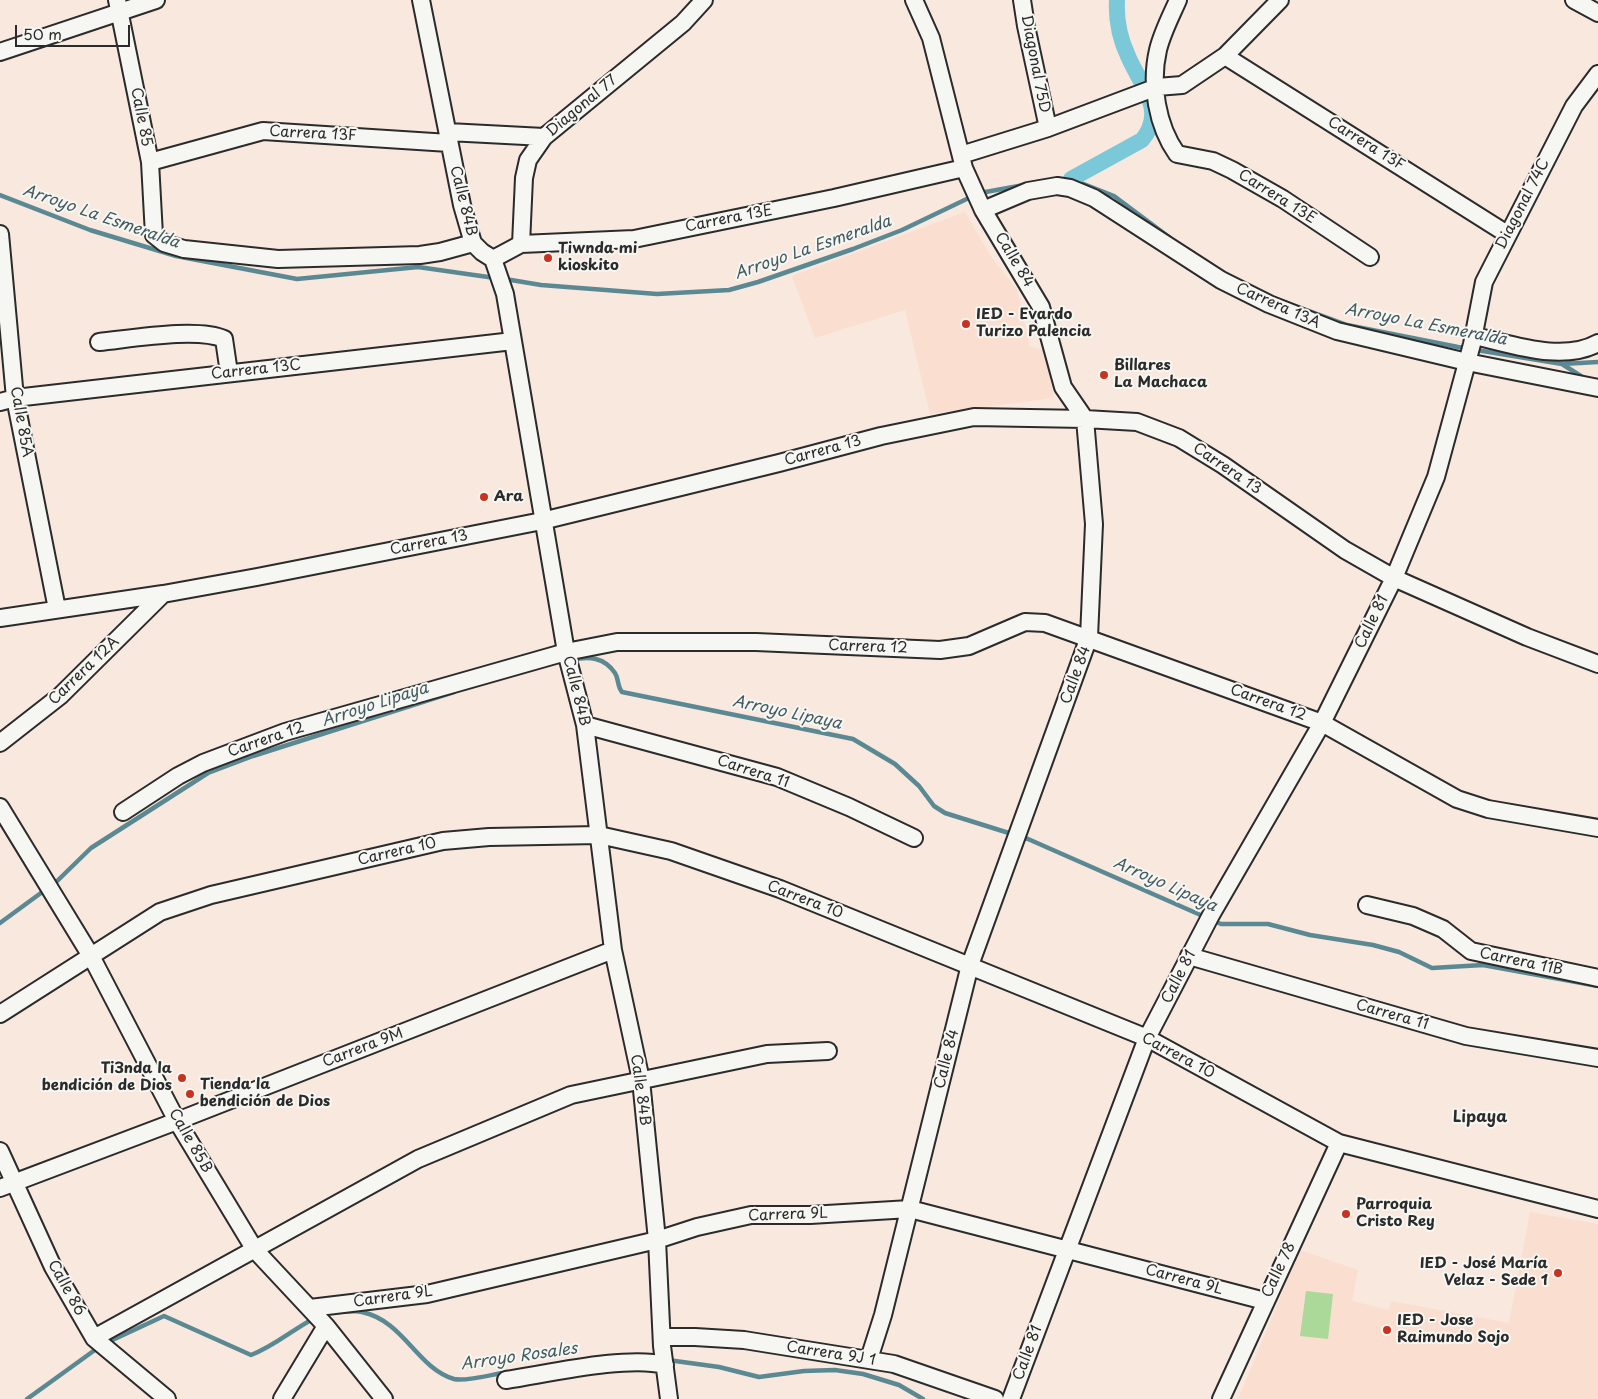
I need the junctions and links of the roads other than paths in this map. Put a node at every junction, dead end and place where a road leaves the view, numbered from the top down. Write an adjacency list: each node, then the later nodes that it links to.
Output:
1 (156, 0): 9 (street)
2 (421, 0): 17 (street, Calle 84B)
3 (704, 0): 16 (street, Diagonal 77)
4 (914, 0): 19 (street, Calle 84)
5 (1022, 0): 15 (street, Diagonal 75D)
6 (1178, 0): 14 (street)
7 (1280, 0): 12 (street, Carrera 13E)
8 (1574, 0): 10 (street)
9 (118, 6): 11 (street); 18 (street, Calle 85)
10 (1598, 13)
11 (0, 52)
12 (1225, 56): 14 (street, Carrera 13E); 22 (street, Carrera 13F)
13 (1598, 74): 22 (street, Diagonal 74C)
14 (1149, 90): 15 (street, Carrera 13E); 25 (street, Carrera 13E)
15 (1048, 128): 19 (street, Carrera 13E)
16 (544, 137): 17 (street, Carrera 13F); 24 (street, Diagonal 77)
17 (449, 138): 18 (street, Carrera 13F); 23 (street, Calle 84B)
18 (150, 162): 23 (street, Calle 85)
19 (963, 162): 20 (street, Calle 84); 24 (street, Carrera 13E)
20 (981, 207): 30 (street, Carrera 13A); 34 (street, Calle 84)
21 (0, 234): 33 (street, Calle 85A)
22 (1507, 234): 30 (street, Diagonal 74C)
23 (473, 243): 26 (street, Calle 84B)
24 (521, 244): 26 (street, Carrera 13E)
25 (1370, 257)
26 (496, 264): 27 (street, Calle 84B)
27 (513, 341): 31 (street, Carrera 13C); 35 (street, Calle 84B)
28 (99, 342): 31 (street)
29 (1598, 344): 30 (street)
30 (1471, 350): 32 (street, Carrera 13A); 36 (street, Diagonal 74C)
31 (229, 373): 33 (street, Carrera 13C)
32 (1595, 385)
33 (8, 400): 38 (street, Calle 85A)
34 (1085, 419): 35 (street, Carrera 13); 36 (street, Carrera 13); 40 (street, Calle 84)
35 (542, 521): 37 (street, Carrera 13); 41 (street, Calle 84B)
36 (1394, 578): 42 (street, Carrera 13); 43 (street, Calle 81)
37 (163, 594): 38 (street, Carrera 13); 45 (street, Carrera 12A)
38 (57, 608): 39 (street, Carrera 13)
39 (0, 618)
40 (1089, 637): 41 (street, Carrera 12); 43 (street, Carrera 12); 55 (street, Calle 84)
41 (568, 657): 44 (street, Calle 84B); 47 (street, Carrera 12)
42 (1598, 664)
43 (1322, 723): 48 (street, Carrera 12); 54 (street, Calle 81)
44 (585, 725): 49 (street, Calle 84B); 50 (street, Carrera 11)
45 (0, 743)
46 (0, 807): 53 (street, Calle 85B)
47 (123, 812)
48 (1598, 828)
49 (599, 835): 52 (street, Calle 84B); 53 (street, Carrera 10); 55 (street, Carrera 10)
50 (914, 838)
51 (1366, 905): 56 (street, Carrera 11B)
52 (613, 950): 61 (street, Calle 84B); 62 (street, Carrera 9M)
53 (91, 956): 57 (street, Carrera 10); 62 (street, Calle 85B)
54 (1189, 956): 58 (street, Calle 81); 60 (street, Carrera 11)
55 (970, 965): 58 (street, Carrera 10); 66 (street, Calle 84)
56 (1598, 978)
57 (0, 1014)
58 (1147, 1038): 63 (street, Carrera 10); 70 (street, Calle 81)
59 (828, 1052): 61 (street)
60 (1598, 1058)
61 (641, 1080): 68 (street, Calle 84B); 69 (street)
62 (177, 1121): 65 (street, Carrera 9M); 69 (street, Calle 85B)
63 (1339, 1143): 67 (street, Carrera 10); 71 (street, Calle 78)
64 (0, 1151): 65 (street, Calle 86)
65 (7, 1185): 73 (street, Calle 86)
66 (910, 1209): 68 (street, Carrera 9L); 70 (street, Carrera 9L); 75 (street, Calle 84)
67 (1598, 1209)
68 (657, 1240): 72 (street, Carrera 9L); 74 (street, Calle 84B)
69 (255, 1250): 72 (street, Calle 85B); 73 (street)
70 (1067, 1250): 71 (street, Carrera 9L); 82 (street, Calle 81)
71 (1265, 1301): 83 (street, Calle 78)
72 (318, 1317): 78 (street); 79 (street, Calle 85B)
73 (96, 1340): 77 (street, Calle 86)
74 (663, 1352): 75 (street, Carrera 9J 1); 76 (street, Carrera 9J 1); 80 (street, Calle 84B)
75 (869, 1360): 81 (street, Carrera 9J 1)
76 (506, 1380)
77 (167, 1399)
78 (282, 1399)
79 (384, 1399)
80 (669, 1399)
81 (995, 1399)
82 (1011, 1399)
83 (1221, 1399)

